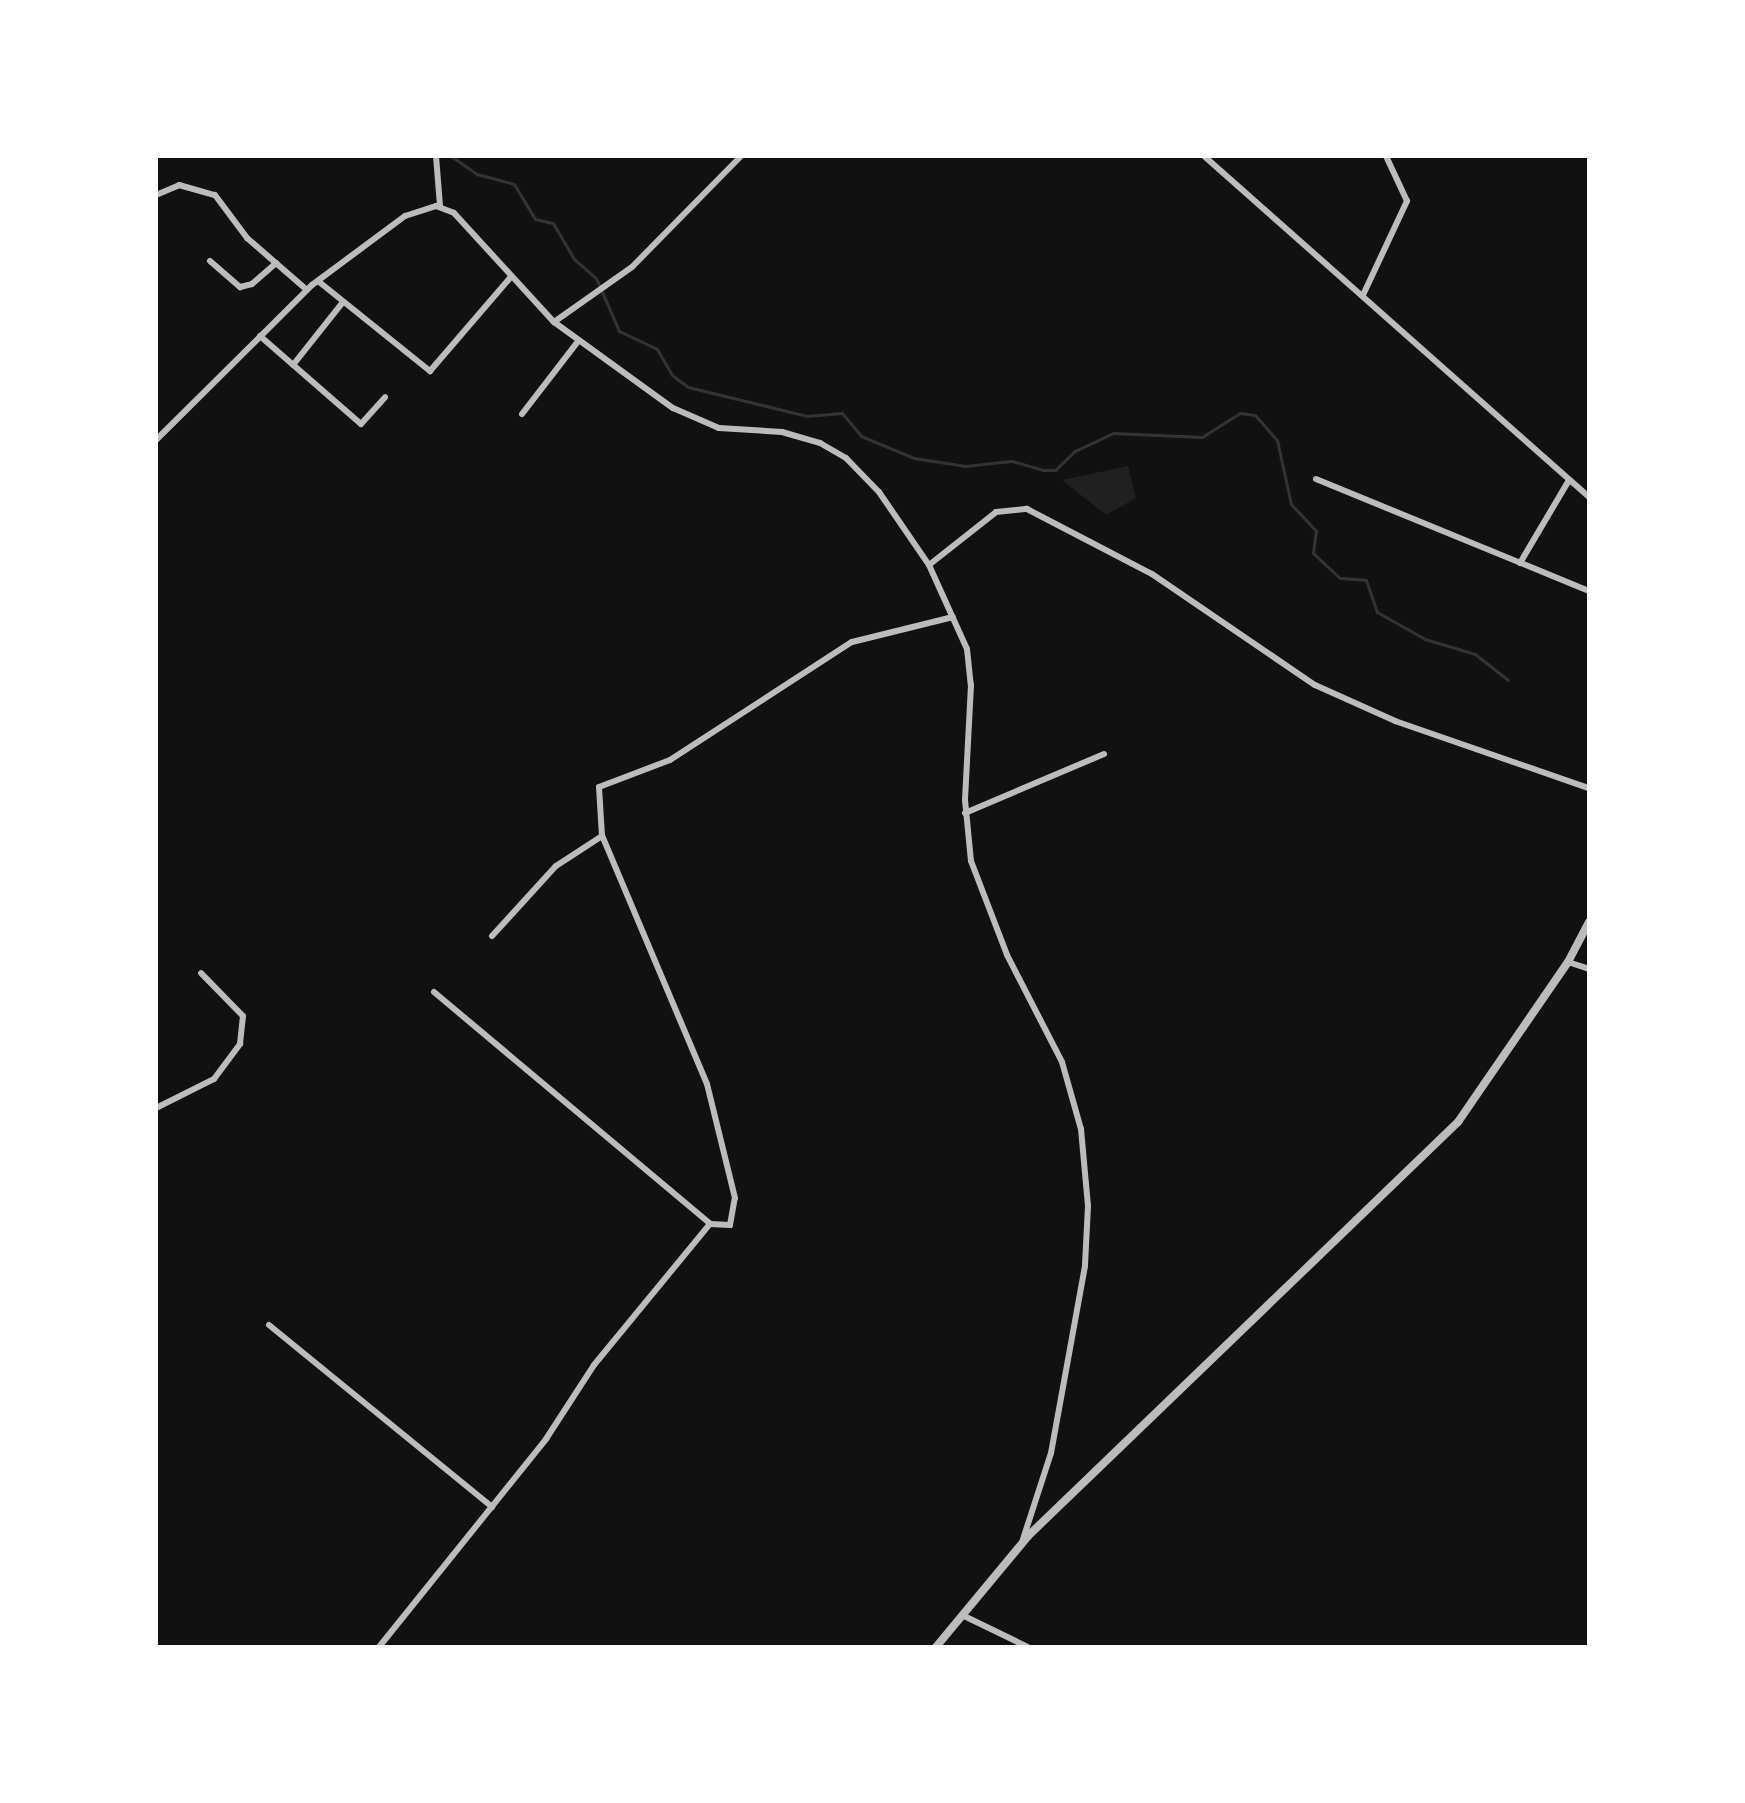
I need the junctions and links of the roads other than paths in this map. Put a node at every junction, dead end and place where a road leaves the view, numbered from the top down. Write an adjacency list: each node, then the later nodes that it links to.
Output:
1 (741, 156): 14 (street)
2 (1204, 156): 12 (street)
3 (1386, 156): 12 (street)
4 (436, 157): 6 (street)
5 (156, 195): 8 (street)
6 (440, 206): 9 (street); 10 (street)
7 (210, 261): 8 (street)
8 (276, 263): 11 (street)
9 (510, 278): 13 (street); 14 (street)
10 (318, 281): 11 (street); 13 (street)
11 (307, 290): 15 (street)
12 (1363, 295): 22 (street)
13 (343, 302): 17 (street)
14 (554, 322): 16 (street)
15 (260, 336): 17 (street); 20 (street)
16 (579, 340): 19 (street); 25 (street)
17 (293, 365): 18 (street)
18 (385, 397)
19 (522, 414)
20 (156, 440)
21 (1316, 479): 24 (street)
22 (1569, 480): 23 (street); 24 (street)
23 (1589, 497)
24 (1520, 563): 26 (street)
25 (929, 565): 27 (street); 29 (street)
26 (1589, 591)
27 (953, 617): 30 (street); 31 (street)
28 (1104, 754): 30 (street)
29 (1589, 788)
30 (965, 813): 42 (street)
31 (602, 836): 33 (street); 39 (street)
32 (1589, 922): 34 (street)
33 (492, 936)
34 (1568, 962): 35 (street); 42 (street)
35 (1589, 969)
36 (201, 973): 38 (street)
37 (434, 992): 39 (street)
38 (156, 1108)
39 (710, 1224): 41 (street)
40 (269, 1325): 41 (street)
41 (492, 1507): 44 (street)
42 (1022, 1542): 43 (street)
43 (962, 1615): 45 (street); 46 (street)
44 (379, 1647)
45 (936, 1647)
46 (1028, 1647)

